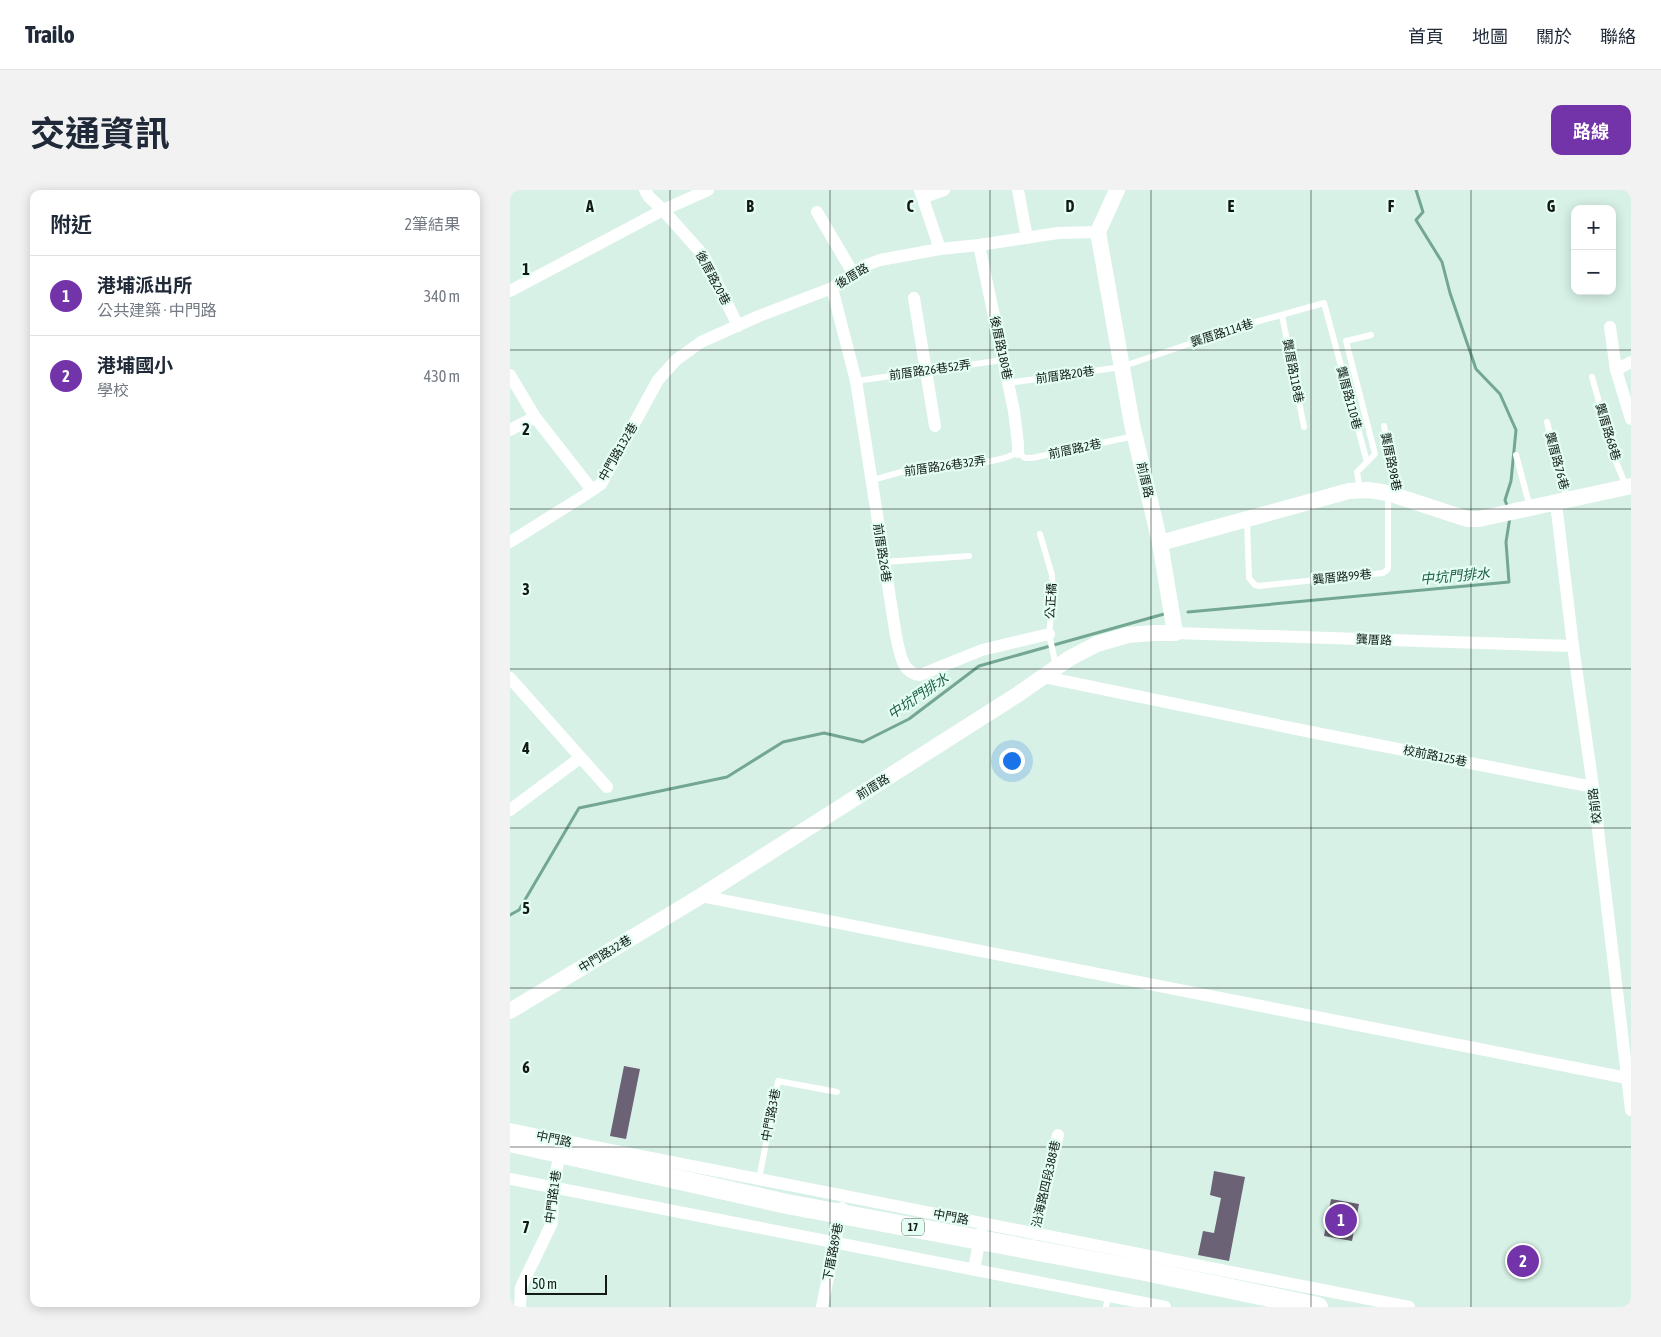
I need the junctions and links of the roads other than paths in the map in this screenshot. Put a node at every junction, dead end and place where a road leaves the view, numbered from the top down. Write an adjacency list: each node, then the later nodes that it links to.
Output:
1 (644, 190): 7 (street, 後厝路20巷)
2 (708, 190): 7 (street)
3 (944, 190): 6 (street)
4 (1018, 190): 10 (street)
5 (1118, 190): 9 (street)
6 (922, 194): 12 (street)
7 (663, 210): 15 (street); 19 (street, 後厝路20巷)
8 (817, 212): 13 (street)
9 (1098, 232): 10 (street, 後厝路); 24 (street, 前厝路)
10 (1027, 238): 11 (street, 後厝路)
11 (979, 245): 12 (street, 後厝路); 22 (street, 後厝路180巷)
12 (940, 249): 13 (street, 後厝路)
13 (853, 273): 14 (street, 後厝路)
14 (832, 288): 19 (street, 後厝路); 30 (street, 前厝路26巷)
15 (510, 291)
16 (914, 298): 26 (street)
17 (1324, 303): 18 (lane, 龔厝路114巷); 42 (lane, 龔厝路110巷)
18 (1282, 315): 24 (lane, 龔厝路114巷); 37 (lane, 龔厝路118巷)
19 (738, 326): 29 (street, 後厝路)
20 (1610, 327): 25 (street)
21 (1371, 335): 42 (lane)
22 (1003, 360): 26 (lane, 前厝路26巷52弄); 31 (street, 後厝路180巷)
23 (1631, 362): 25 (street)
24 (1121, 367): 31 (lane, 前厝路20巷); 39 (street, 前厝路)
25 (1616, 370): 33 (street)
26 (926, 371): 30 (lane, 前厝路26巷52弄); 35 (street)
27 (510, 375): 32 (street)
28 (1592, 377): 44 (lane, 龔厝路68巷)
29 (658, 380): 45 (street, 中門路132巷)
30 (856, 381): 43 (street, 前厝路26巷)
31 (1008, 383): 40 (street, 後厝路180巷)
32 (535, 417): 38 (street); 45 (street)
33 (1631, 419)
34 (1547, 422): 48 (lane, 龔厝路76巷)
35 (935, 426)
36 (1384, 426): 47 (lane, 龔厝路98巷)
37 (1304, 427)
38 (510, 430)
39 (1135, 436): 40 (lane, 前厝路2巷); 53 (street, 前厝路)
40 (1018, 452): 43 (lane, 前厝路26巷32弄)
41 (1516, 455): 49 (lane)
42 (1367, 462): 46 (lane)
43 (872, 480): 55 (street, 前厝路26巷)
44 (1629, 486): 48 (street)
45 (592, 490): 52 (street, 中門路132巷)
46 (1360, 490): 47 (street); 50 (street)
47 (1394, 495): 49 (street); 50 (lane, 龔厝路99巷)
48 (1561, 502): 49 (street); 58 (street, 校前路)
49 (1530, 508)
50 (1247, 520): 53 (street)
51 (1040, 534): 57 (lane, 公正橋)
52 (510, 542)
53 (1160, 543): 56 (street, 前厝路)
54 (970, 556): 55 (lane)
55 (884, 562): 57 (street, 前厝路26巷)
56 (1175, 634): 58 (street, 龔厝路); 59 (street, 前厝路)
57 (1050, 637): 59 (lane, 公正橋)
58 (1572, 646): 63 (street, 校前路)
59 (1050, 673): 63 (street, 校前路125巷); 65 (street, 前厝路)
60 (510, 678): 61 (street)
61 (580, 758): 62 (street); 64 (street)
62 (607, 786)
63 (1593, 786): 67 (street, 校前路)
64 (510, 810)
65 (701, 896): 66 (street, 中門路32巷); 67 (street)
66 (510, 1011)
67 (1627, 1078): 69 (street, 校前路)
68 (837, 1092): 76 (lane, 中門路3巷)
69 (1631, 1110)
70 (510, 1129): 73 (street, 中門路)
71 (1058, 1135): 79 (street, 沿海路四段388巷)
72 (510, 1142): 73 (main road, 中門路 / 17)
73 (560, 1154): 74 (main road, 中門路 / 17); 76 (street, 中門路); 77 (street, 中門路1巷); 78 (main road, 中門路 / 17)
74 (510, 1156)
75 (510, 1179): 77 (street, 中門路)
76 (759, 1180): 78 (street, 中門路)
77 (553, 1187): 78 (street, 中門路); 85 (street, 中門路1巷)
78 (839, 1219): 80 (main road, 中門路 / 17); 80 (street, 中門路); 81 (street, 中門路); 86 (street, 下厝路89巷)
79 (1035, 1234): 80 (street, 中門路); 83 (street, 中門路)
80 (980, 1238): 81 (street); 83 (main road, 中門路 / 17); 88 (main road, 中門路 / 17)
81 (974, 1269): 82 (street, 中門路)
82 (1107, 1301): 87 (street, 中門路)
83 (1316, 1302): 84 (street, 中門路)
84 (1393, 1306): 89 (street, 中門路)
85 (520, 1307)
86 (822, 1307)
87 (1165, 1307)
88 (1262, 1307)
89 (1409, 1307)

